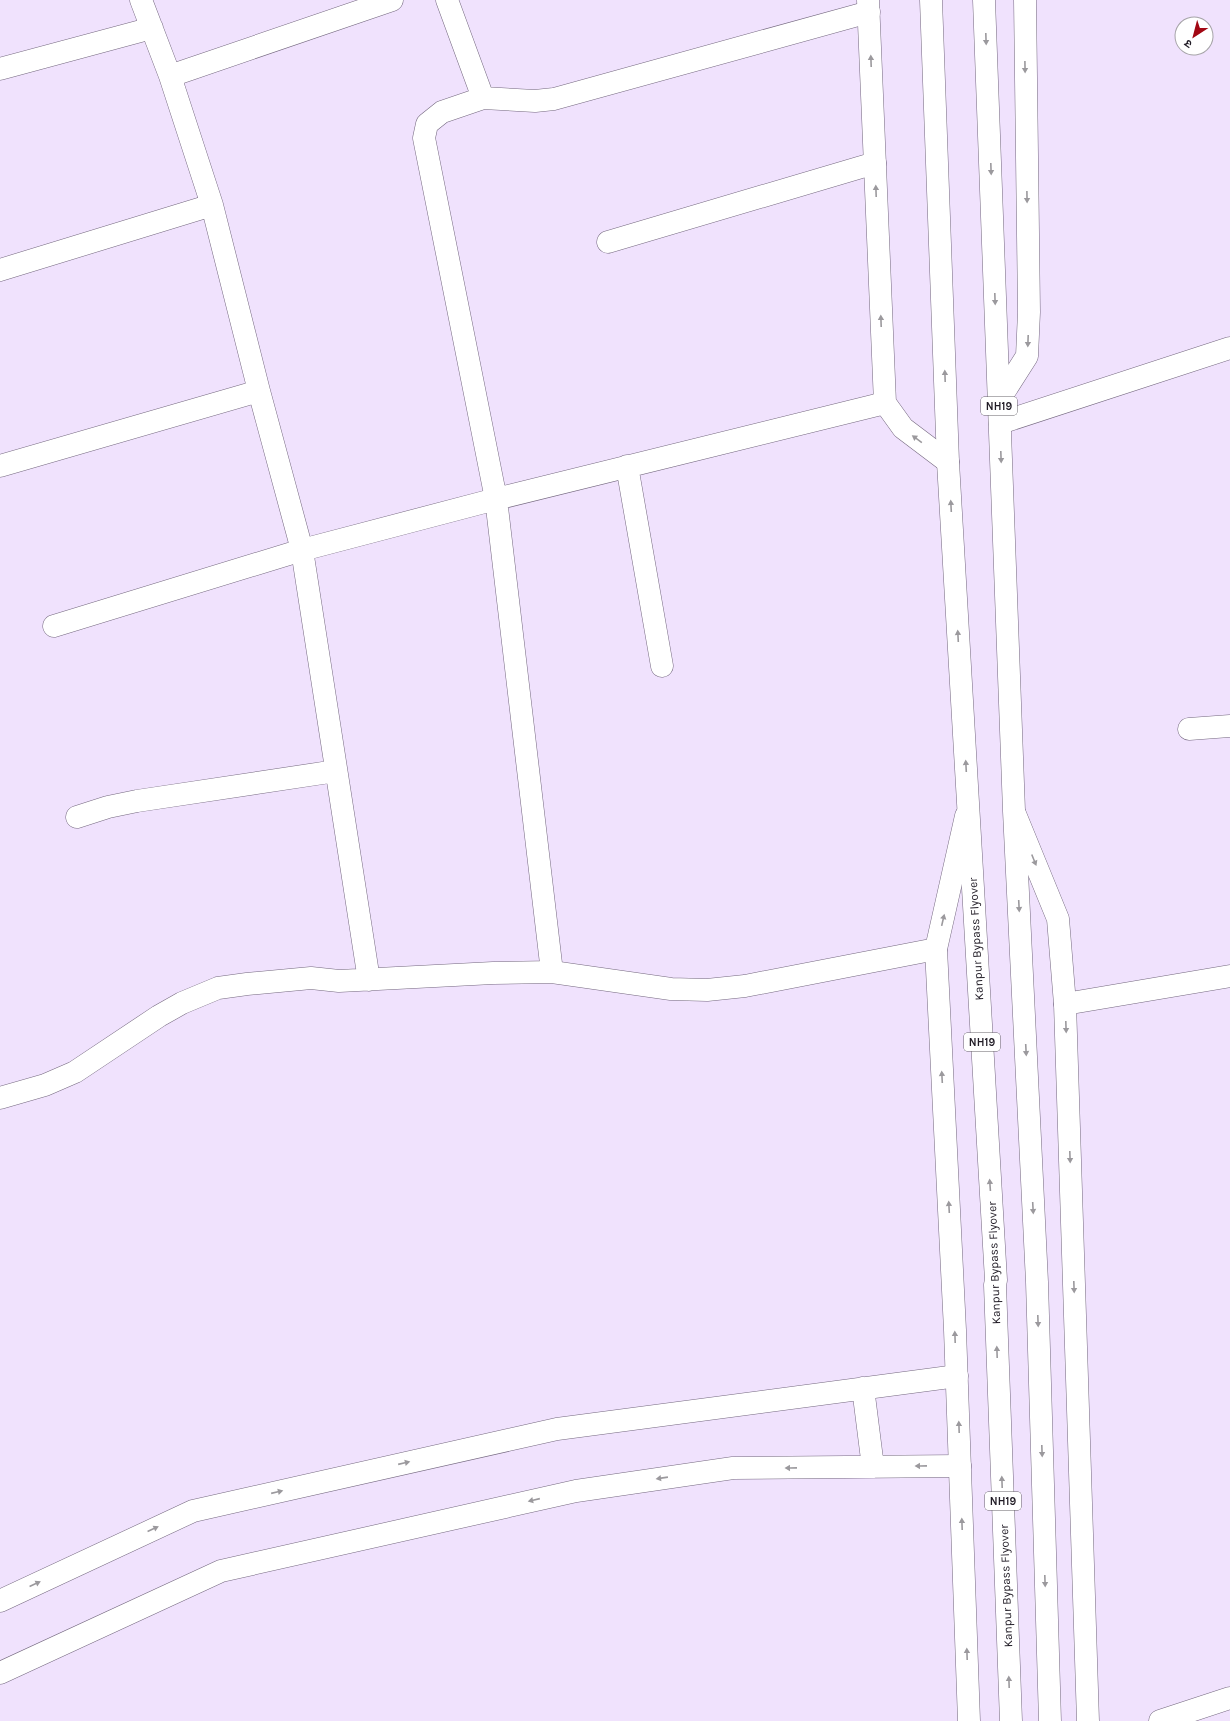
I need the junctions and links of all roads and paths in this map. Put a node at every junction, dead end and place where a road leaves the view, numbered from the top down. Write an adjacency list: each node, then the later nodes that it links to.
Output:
1 (141, 0): 8 (main road)
2 (392, 0): 10 (main road)
3 (446, 0): 11 (main road)
4 (931, 0): 21 (main road, NH19, one-way to 4)
5 (984, 0): 18 (main road, NH19, one-way to 18)
6 (1025, 0): 18 (main road, one-way to 18)
7 (869, 6): 11 (main road); 12 (main road, one-way to 7)
8 (152, 28): 9 (main road); 10 (main road)
9 (0, 68)
10 (170, 76): 13 (main road)
11 (483, 98): 24 (main road)
12 (875, 163): 14 (main road); 19 (main road, one-way to 12)
13 (212, 205): 15 (main road); 17 (main road)
14 (608, 242)
15 (0, 270)
16 (1230, 348): 20 (main road)
17 (259, 391): 22 (main road); 25 (main road)
18 (999, 400): 20 (main road, NH19)
19 (886, 403): 21 (main road, one-way to 19); 23 (main road)
20 (1000, 424): 32 (main road, NH19, one-way to 32)
21 (948, 462): 31 (main road, NH19, one-way to 21)
22 (0, 466)
23 (627, 466): 24 (main road); 27 (main road)
24 (496, 499): 25 (main road); 35 (main road)
25 (302, 550): 26 (main road); 30 (main road)
26 (54, 626)
27 (662, 666)
28 (1230, 726): 29 (main road)
29 (1189, 729)
30 (336, 771): 33 (main road); 37 (main road)
31 (968, 805): 34 (main road, one-way to 31); 48 (main road, Kanpur Bypass Flyover / NH19, one-way to 31)
32 (1014, 811): 38 (main road, one-way to 38); 49 (main road, NH19, one-way to 49)
33 (77, 817)
34 (936, 949): 35 (main road); 40 (main road, one-way to 34)
35 (552, 972): 37 (main road)
36 (1230, 976): 38 (main road)
37 (369, 980): 39 (main road)
38 (1065, 1004): 50 (main road, one-way to 50)
39 (0, 1098)
40 (957, 1376): 41 (main road); 42 (main road, one-way to 40)
41 (863, 1388): 43 (main road); 44 (main road, one-way to 41)
42 (960, 1466): 43 (main road, one-way to 43); 47 (main road, one-way to 42)
43 (873, 1467): 45 (main road, one-way to 45)
44 (0, 1600)
45 (0, 1673)
46 (1230, 1698): 51 (main road)
47 (969, 1721)
48 (1011, 1721)
49 (1050, 1721)
50 (1088, 1721)
51 (1160, 1721)

